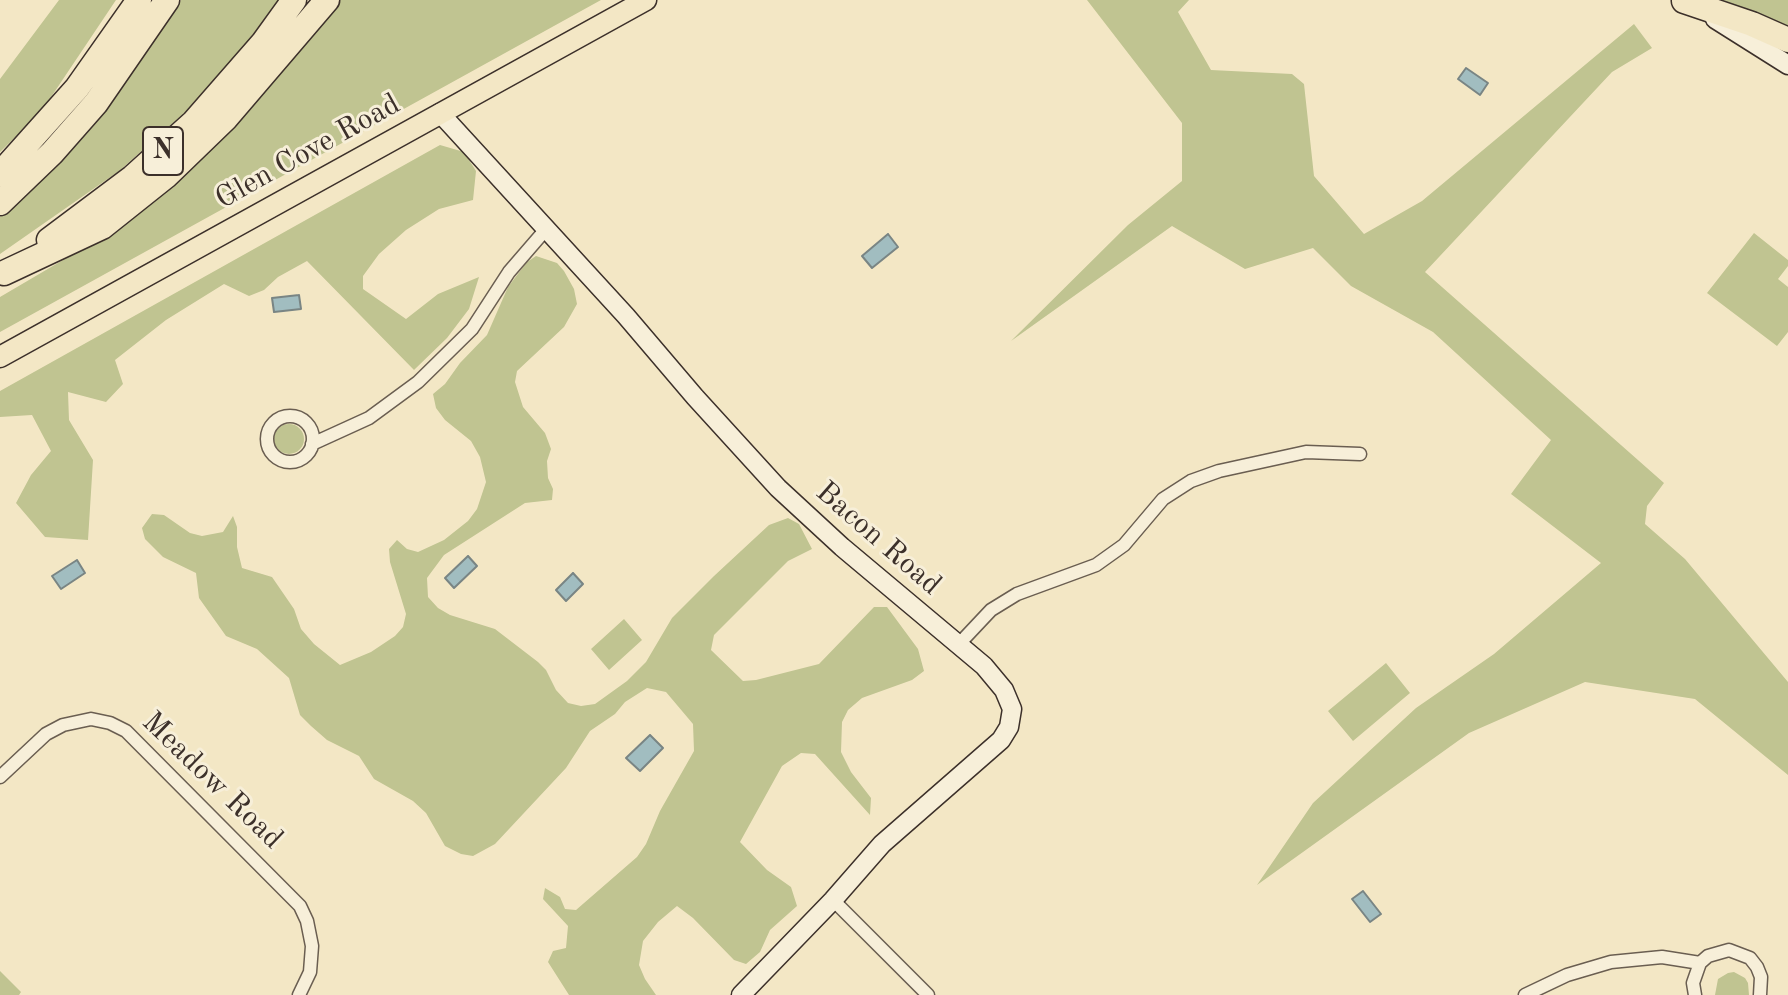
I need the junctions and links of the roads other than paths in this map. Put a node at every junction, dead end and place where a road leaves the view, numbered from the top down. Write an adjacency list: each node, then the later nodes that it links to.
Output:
1 (139, 0): 10 (highway)
2 (167, 0): 11 (highway)
3 (294, 0): 13 (highway, N)
4 (327, 0): 13 (highway)
5 (646, 0): 9 (main road, Glen Cove Road)
6 (1683, 0): 7 (highway); 8 (street)
7 (1788, 40)
8 (1788, 65)
9 (440, 113): 12 (street, Bacon Road); 14 (main road, Glen Cove Road)
10 (0, 174)
11 (0, 203)
12 (547, 228): 15 (street); 17 (street, Bacon Road)
13 (2, 275)
14 (0, 357)
15 (312, 444)
16 (1360, 454): 17 (street)
17 (959, 644): 19 (street, Bacon Road)
18 (0, 777): 21 (street, Meadow Road)
19 (833, 900): 22 (street, Bacon Road); 23 (street)
20 (1700, 963): 24 (street); 25 (street); 26 (street)
21 (299, 995)
22 (741, 995)
23 (928, 995)
24 (1525, 995)
25 (1695, 995)
26 (1760, 995)

